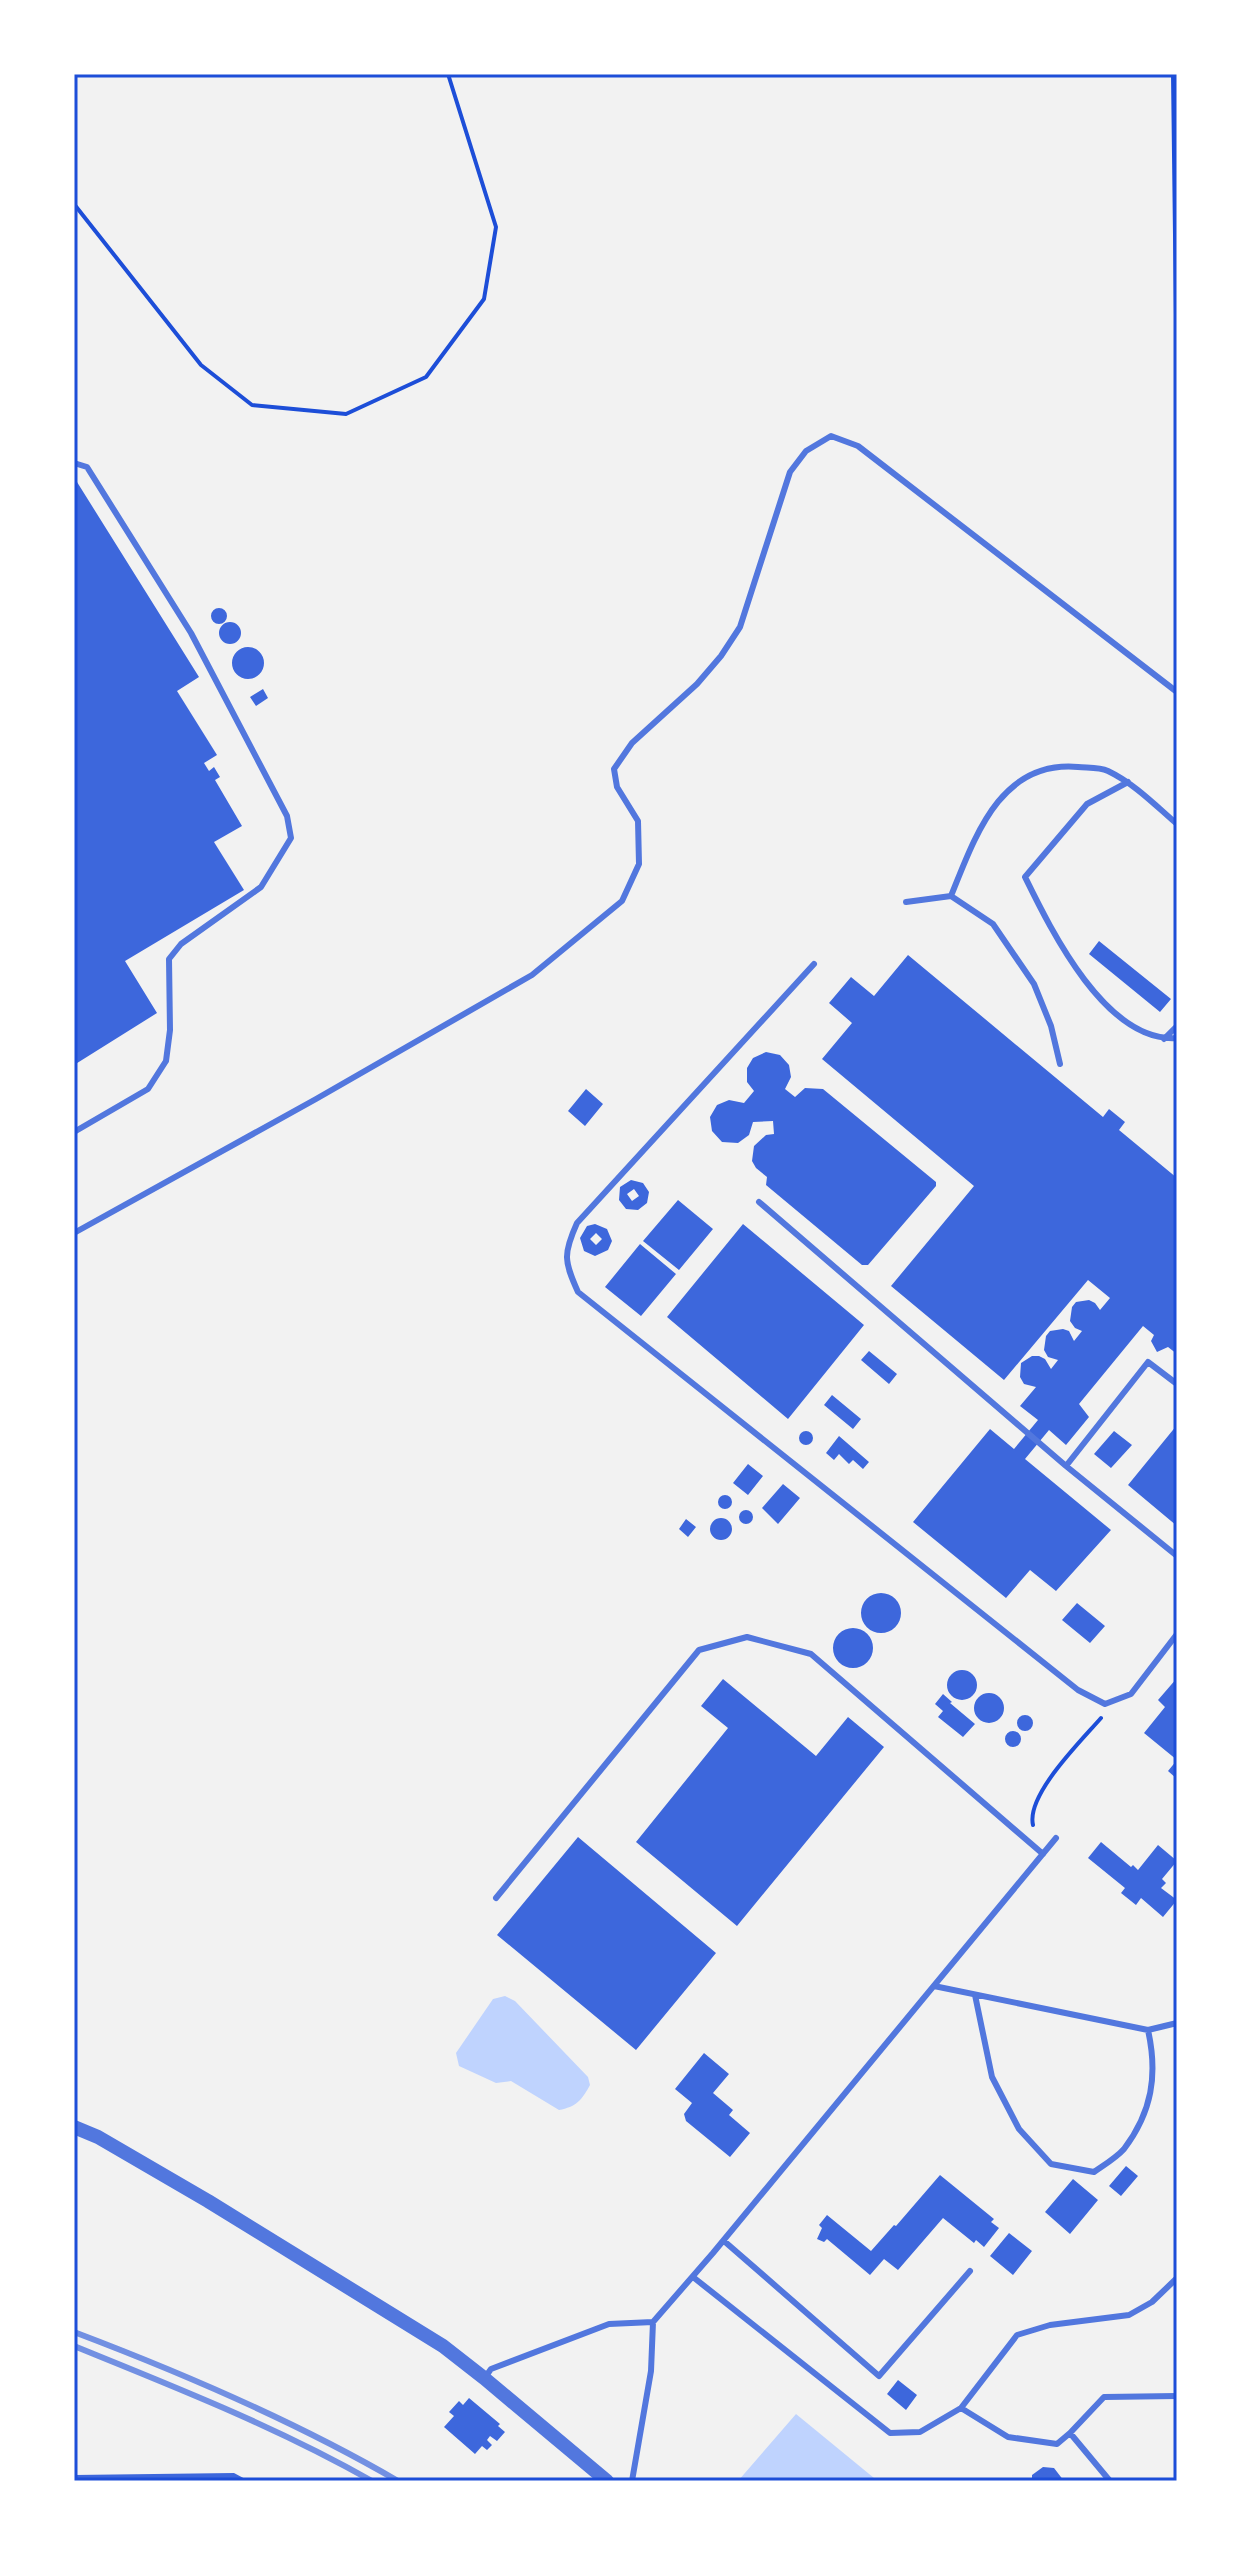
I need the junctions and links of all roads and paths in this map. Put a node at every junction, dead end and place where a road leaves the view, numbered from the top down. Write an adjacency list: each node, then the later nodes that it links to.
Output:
1 (448, 74): 3 (path)
2 (1173, 74): 4 (path)
3 (74, 204)
4 (1177, 395)
5 (74, 463): 16 (lane)
6 (1177, 692): 18 (lane)
7 (1128, 782): 8 (lane); 9 (lane); 14 (lane)
8 (1177, 824)
9 (951, 896): 10 (lane); 15 (lane)
10 (906, 902)
11 (814, 964): 23 (lane)
12 (1177, 1026): 14 (lane)
13 (1177, 1038): 14 (lane)
14 (1164, 1039)
15 (1060, 1064)
16 (74, 1132)
17 (759, 1202): 20 (lane)
18 (74, 1233)
19 (1177, 1384): 20 (lane)
20 (1066, 1466): 21 (lane)
21 (1177, 1556)
22 (1177, 1634): 23 (lane)
23 (1105, 1704): 25 (path)
24 (1056, 1838): 25 (lane)
25 (1043, 1854): 26 (lane); 27 (lane)
26 (496, 1898)
27 (934, 1986): 28 (lane); 32 (lane)
28 (975, 1995): 30 (lane); 30 (lane)
29 (1177, 2023): 30 (lane)
30 (1148, 2030)
31 (74, 2127): 37 (street)
32 (724, 2241): 33 (lane); 34 (lane)
33 (970, 2271)
34 (693, 2277): 36 (lane); 39 (lane)
35 (1177, 2278): 39 (lane)
36 (653, 2322): 37 (lane); 42 (lane)
37 (484, 2378): 41 (street)
38 (1177, 2396): 40 (lane)
39 (961, 2408): 40 (lane)
40 (1070, 2433): 43 (lane)
41 (607, 2481)
42 (632, 2481)
43 (1110, 2481)

